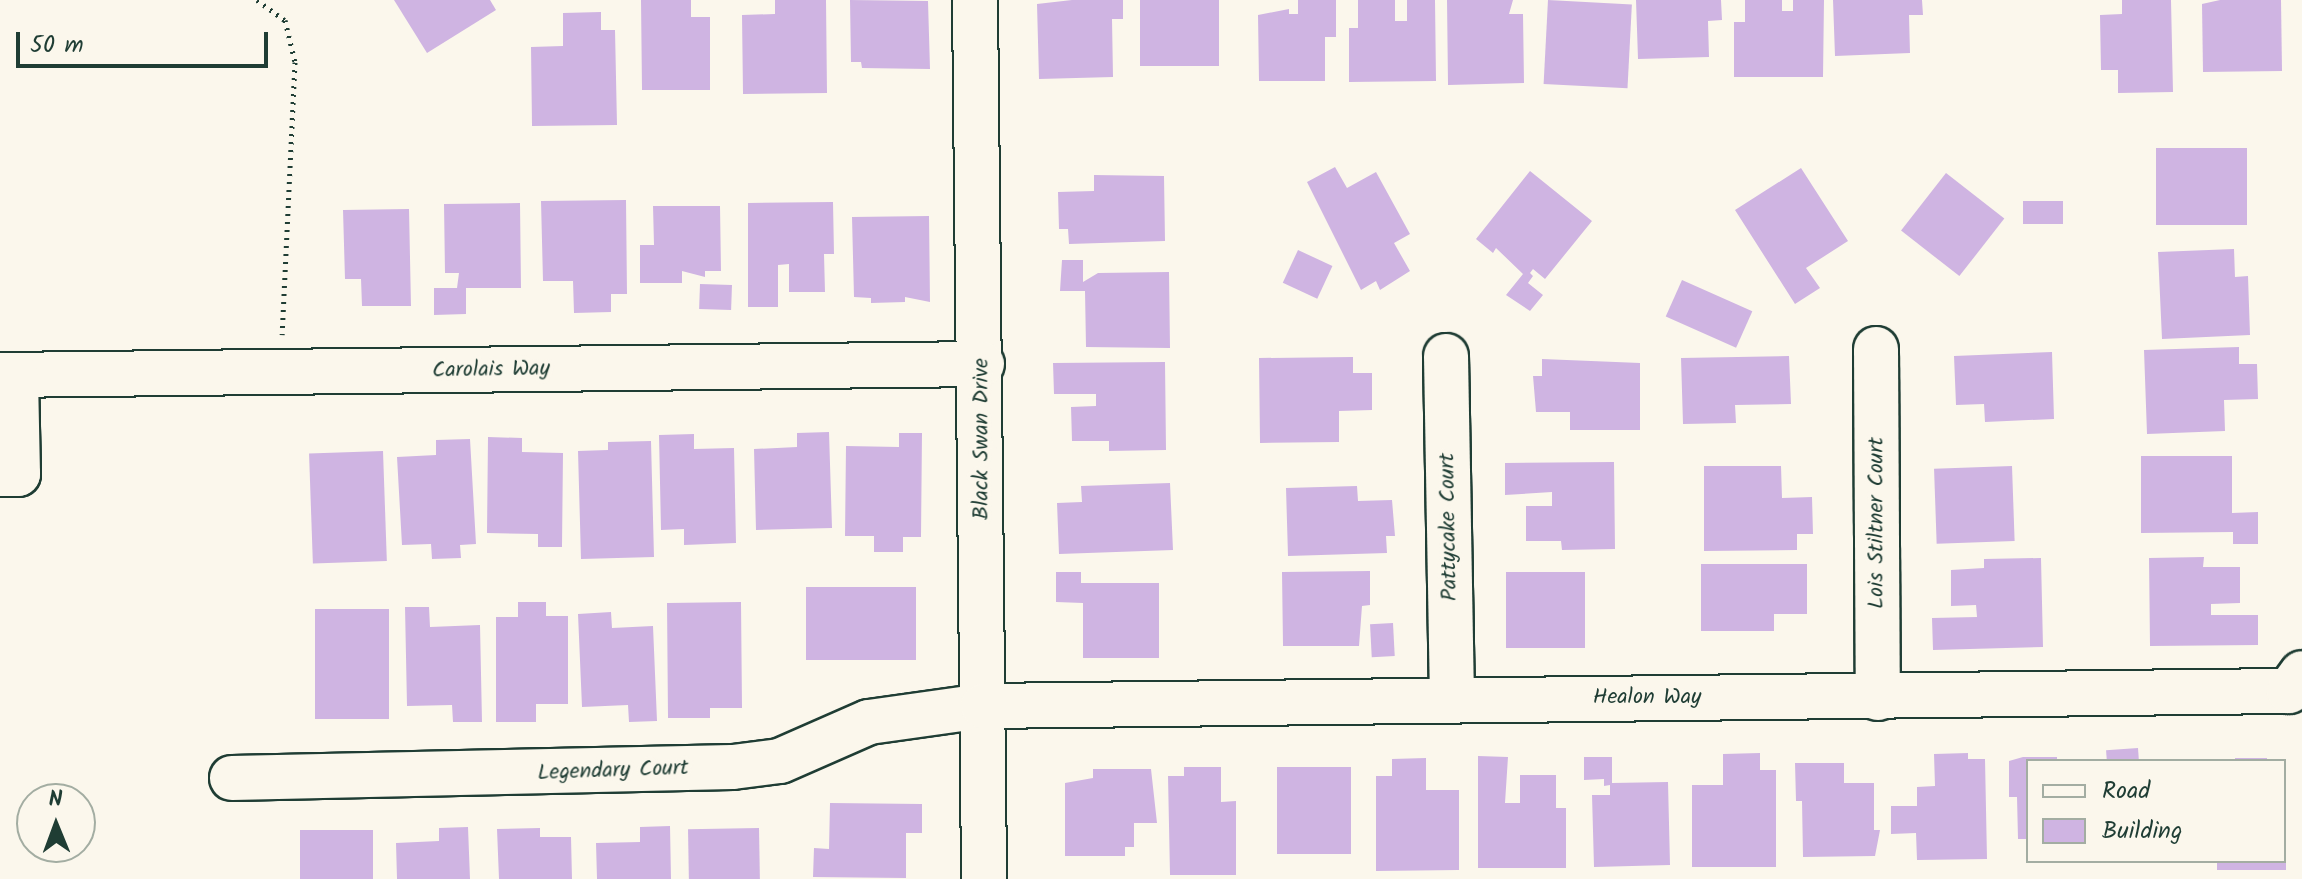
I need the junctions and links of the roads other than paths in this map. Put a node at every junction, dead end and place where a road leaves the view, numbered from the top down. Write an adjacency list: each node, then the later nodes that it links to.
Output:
1 (975, 0): 4 (street, Black Swan Drive)
2 (1876, 349): 9 (street, Lois Stiltner Court)
3 (1446, 356): 8 (street, Pattycake Court)
4 (982, 364): 5 (street, Carolais Way); 10 (street, Black Swan Drive)
5 (8, 375): 6 (street)
6 (0, 474)
7 (2302, 673): 9 (street, Healon Way)
8 (1452, 698): 9 (street, Healon Way); 10 (street, Healon Way)
9 (1878, 698)
10 (983, 706): 11 (street, Legendary Court); 12 (street, Black Swan Drive)
11 (232, 778)
12 (984, 879)

